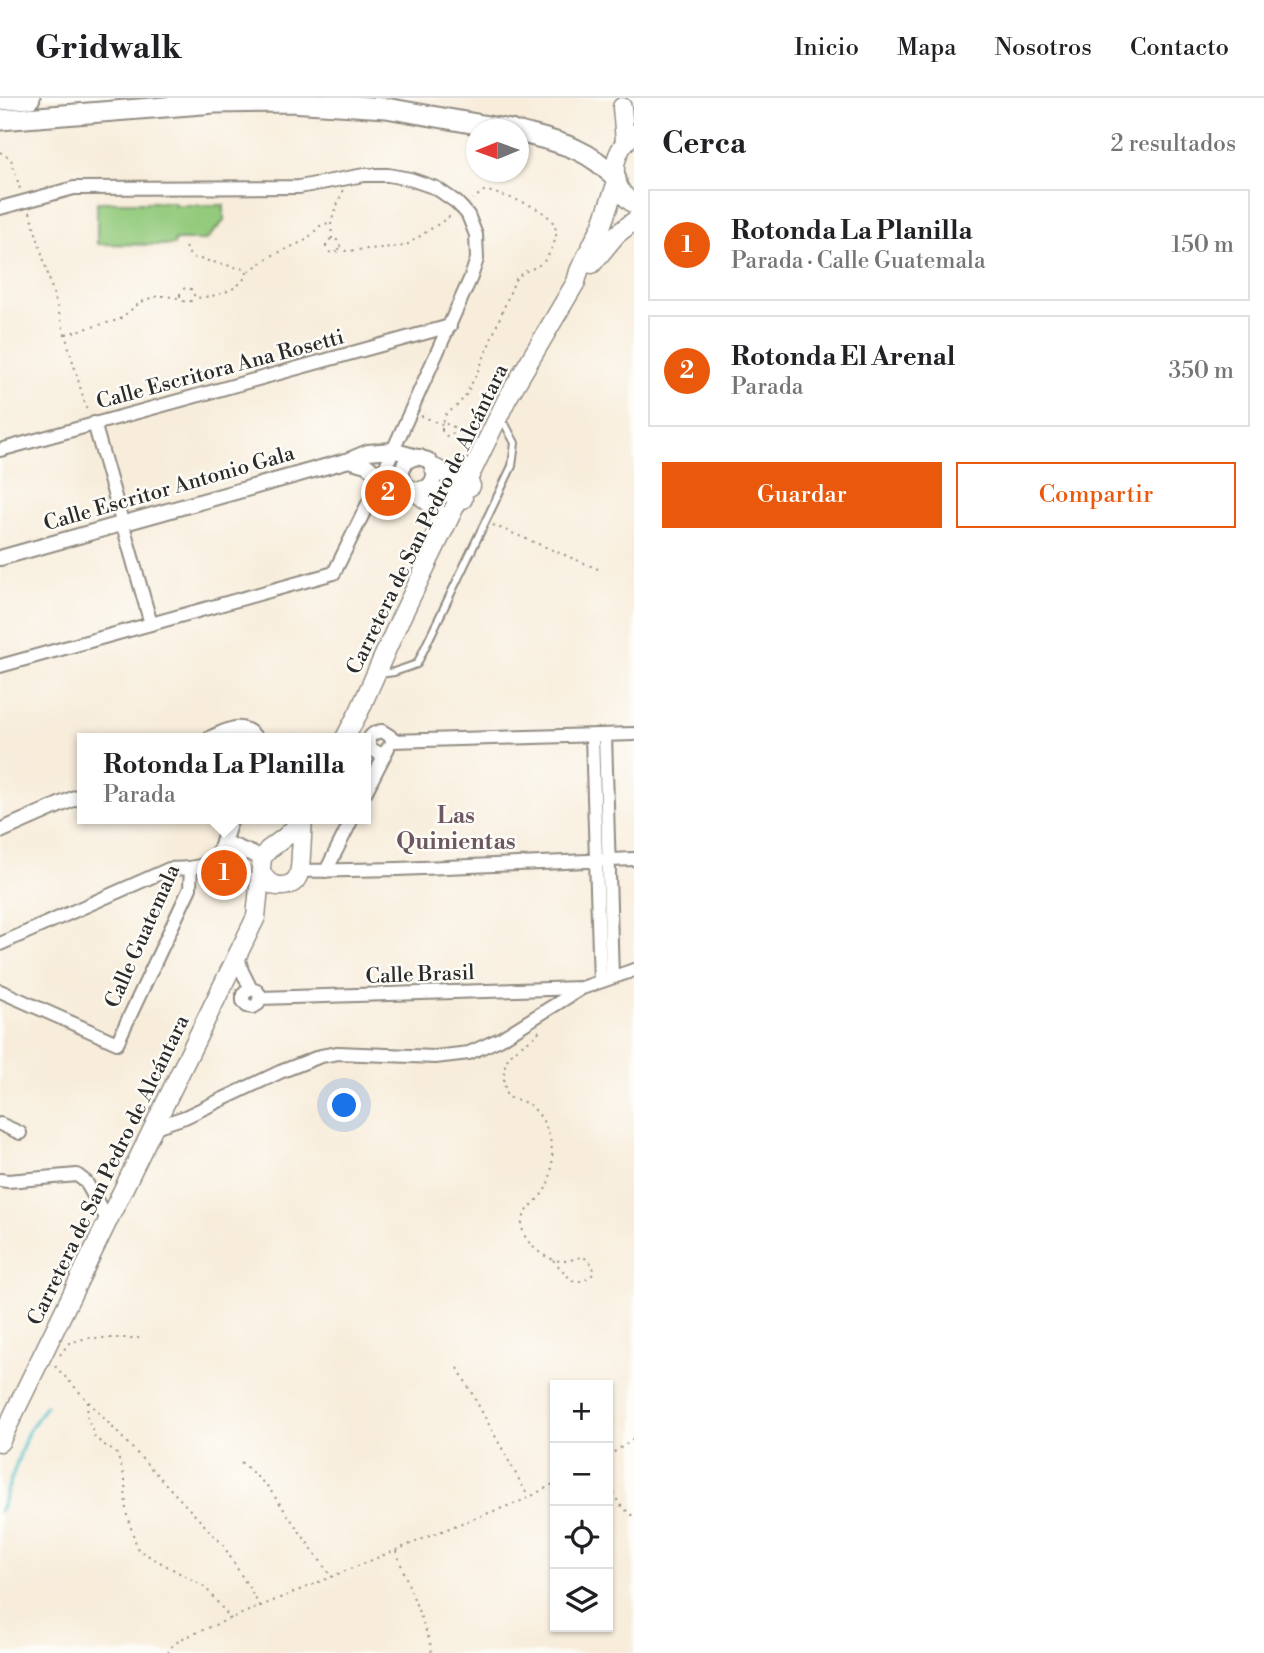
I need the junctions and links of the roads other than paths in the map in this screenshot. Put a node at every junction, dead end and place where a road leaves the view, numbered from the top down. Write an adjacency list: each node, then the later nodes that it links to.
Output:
1 (30, 98): 3 (main road)
2 (111, 98): 5 (main road)
3 (0, 100)
4 (624, 107): 9 (main road)
5 (0, 110)
6 (0, 120): 7 (main road)
7 (466, 122)
8 (529, 135): 10 (main road)
9 (630, 137): 10 (main road, Carretera de San Pedro de Alcántara)
10 (616, 181): 11 (main road); 14 (main road, Carretera de San Pedro de Alcántara)
11 (634, 204)
12 (0, 208): 15 (street)
13 (634, 221): 14 (main road, Carretera de San Pedro de Alcántara)
14 (576, 282): 17 (main road, Carretera de San Pedro de Alcántara)
15 (450, 326): 16 (street, Calle Escritora Ana Rosetti); 19 (street)
16 (93, 424): 18 (street, Calle Escritora Ana Rosetti); 25 (street)
17 (503, 425): 21 (main road); 24 (main road, Carretera de San Pedro de Alcántara); 27 (main road, Carretera de San Pedro de Alcántara); 31 (lane)
18 (0, 450)
19 (393, 450): 20 (street, Calle Escritor Antonio Gala); 21 (street); 22 (street)
20 (349, 460): 22 (street); 25 (street, Calle Escritor Antonio Gala)
21 (427, 462): 23 (street); 23 (street); 24 (main road)
22 (380, 477): 23 (street); 28 (street)
23 (414, 489): 24 (main road); 29 (main road)
24 (463, 491): 27 (main road); 29 (main road, Carretera de San Pedro de Alcántara)
25 (123, 522): 26 (street, Calle Escritor Antonio Gala); 28 (street)
26 (0, 558)
27 (429, 580): 31 (main road, Carretera de San Pedro de Alcántara)
28 (151, 624): 30 (street)
29 (397, 626): 32 (main road, Carretera de San Pedro de Alcántara)
30 (0, 666)
31 (380, 674): 32 (main road, Carretera de San Pedro de Alcántara)
32 (358, 714): 35 (main road, Carretera de San Pedro de Alcántara)
33 (225, 733): 34 (street)
34 (250, 733)
35 (348, 733)
36 (634, 734): 38 (street)
37 (371, 736): 39 (street)
38 (598, 736): 39 (street); 53 (street)
39 (392, 741): 41 (street)
40 (371, 749): 41 (street)
41 (384, 754): 42 (street)
42 (371, 781)
43 (77, 797): 48 (street)
44 (229, 824): 49 (street, Calle Guatemala)
45 (297, 824): 50 (main road)
46 (303, 824): 54 (main road)
47 (350, 824): 56 (street)
48 (0, 831)
49 (223, 842): 50 (street); 52 (street, Calle Guatemala)
50 (261, 857): 52 (lane); 54 (main road); 57 (main road); 58 (main road, Carretera de San Pedro de Alcántara)
51 (634, 859): 53 (street)
52 (212, 860): 55 (street, Calle Guatemala)
53 (602, 861): 56 (street); 62 (street)
54 (301, 865): 56 (street); 57 (main road)
55 (191, 868): 59 (street); 64 (street, Calle Guatemala)
56 (326, 871)
57 (285, 886): 58 (main road, Carretera de San Pedro de Alcántara)
58 (256, 918): 60 (main road, Carretera de San Pedro de Alcántara)
59 (0, 944)
60 (238, 956): 63 (street, Calle Brasil); 66 (main road, Carretera de San Pedro de Alcántara)
61 (634, 970): 62 (street)
62 (606, 979): 63 (street)
63 (582, 988): 66 (street)
64 (0, 991)
65 (0, 1124): 67 (street)
66 (155, 1126): 69 (main road, Carretera de San Pedro de Alcántara)
67 (20, 1133)
68 (0, 1180): 69 (street)
69 (108, 1221): 70 (main road, Carretera de San Pedro de Alcántara)
70 (0, 1442)

